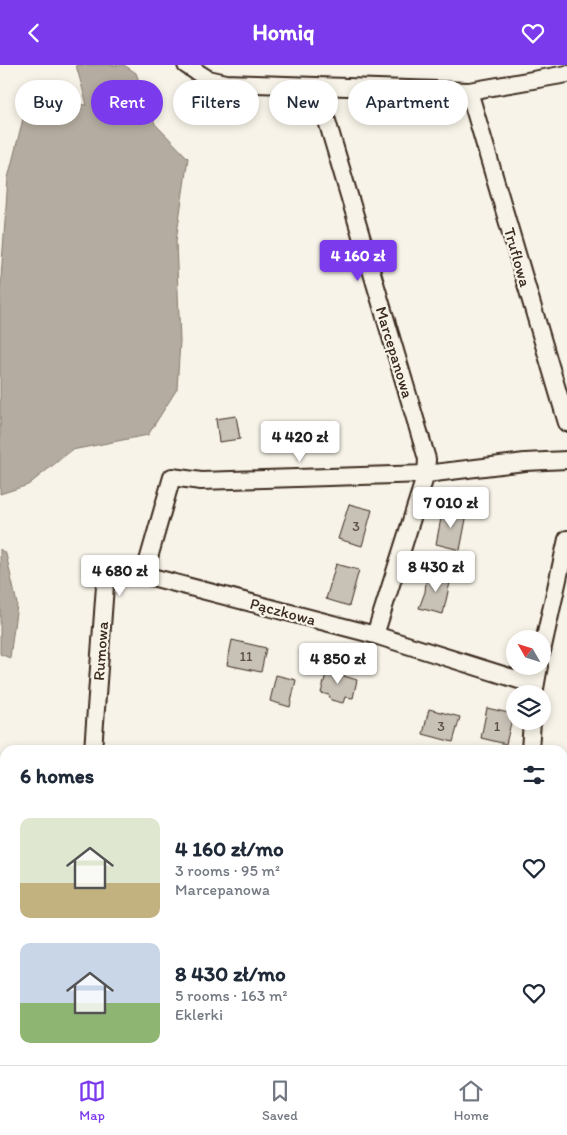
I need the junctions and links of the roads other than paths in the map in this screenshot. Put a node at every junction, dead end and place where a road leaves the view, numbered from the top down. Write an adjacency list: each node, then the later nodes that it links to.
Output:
1 (186, 65): 3 (street)
2 (567, 74): 5 (street)
3 (269, 85)
4 (338, 88): 5 (street)
5 (469, 91): 7 (street, Truflowa)
6 (328, 125): 9 (street, Marcepanowa)
7 (567, 423)
8 (567, 460): 9 (street)
9 (426, 474): 11 (street); 13 (street)
10 (567, 539): 12 (street)
11 (144, 575): 13 (street, Pączkowa); 16 (street, Rumowa)
12 (547, 630)
13 (375, 635): 14 (street, Pączkowa)
14 (523, 685)
15 (531, 730): 17 (street)
16 (93, 745)
17 (530, 745)

